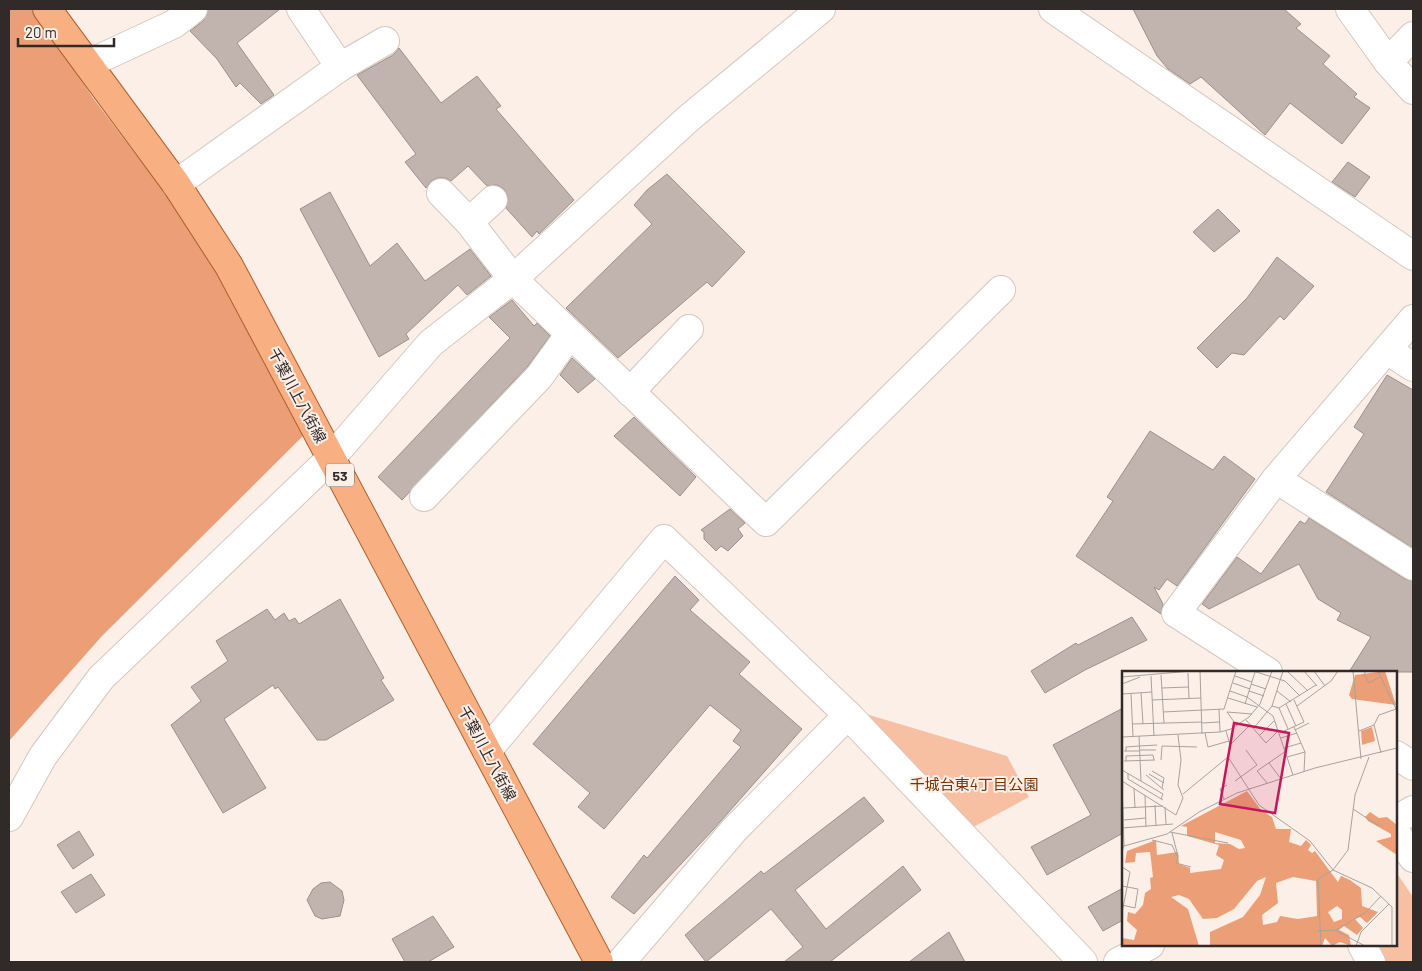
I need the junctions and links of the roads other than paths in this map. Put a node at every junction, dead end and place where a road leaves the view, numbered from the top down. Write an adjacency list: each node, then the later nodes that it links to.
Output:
1 (47, 9): 10 (main road, 千葉川上八街線 / 53)
2 (193, 9): 10 (street)
3 (301, 9): 11 (street)
4 (821, 9): 18 (street)
5 (1053, 9): 17 (street)
6 (1350, 9): 9 (street)
7 (1413, 36): 9 (street)
8 (385, 41): 11 (street)
9 (1388, 62): 12 (street)
10 (88, 64): 13 (main road, 千葉川上八街線 / 53)
11 (340, 67): 13 (street)
12 (1413, 90)
13 (176, 184): 26 (main road, 千葉川上八街線 / 53)
14 (441, 193): 16 (street)
15 (493, 200): 16 (street)
16 (469, 222): 18 (street)
17 (1413, 256)
18 (513, 279): 22 (street); 26 (street)
19 (1001, 290): 25 (street)
20 (1413, 319): 23 (street)
21 (688, 329): 25 (street)
22 (570, 334): 25 (street); 28 (street)
23 (1387, 350): 24 (street); 27 (street)
24 (1413, 367)
25 (630, 392)
26 (332, 458): 32 (main road, 千葉川上八街線 / 53); 36 (street)
27 (1276, 479): 29 (street); 30 (street)
28 (424, 497)
29 (1413, 566)
30 (1266, 671)
31 (848, 715): 32 (street); 44 (street); 45 (street)
32 (488, 751): 43 (main road, 千葉川上八街線 / 53)
33 (1397, 756): 34 (street)
34 (1413, 766)
35 (1413, 810): 37 (street)
36 (9, 817)
37 (1397, 819)
38 (1397, 834): 39 (street)
39 (1413, 858)
40 (1148, 946): 46 (street)
41 (1157, 946): 47 (street)
42 (1363, 946): 48 (street)
43 (599, 962)
44 (621, 962)
45 (1083, 962)
46 (1118, 962)
47 (1165, 962)
48 (1371, 962)

